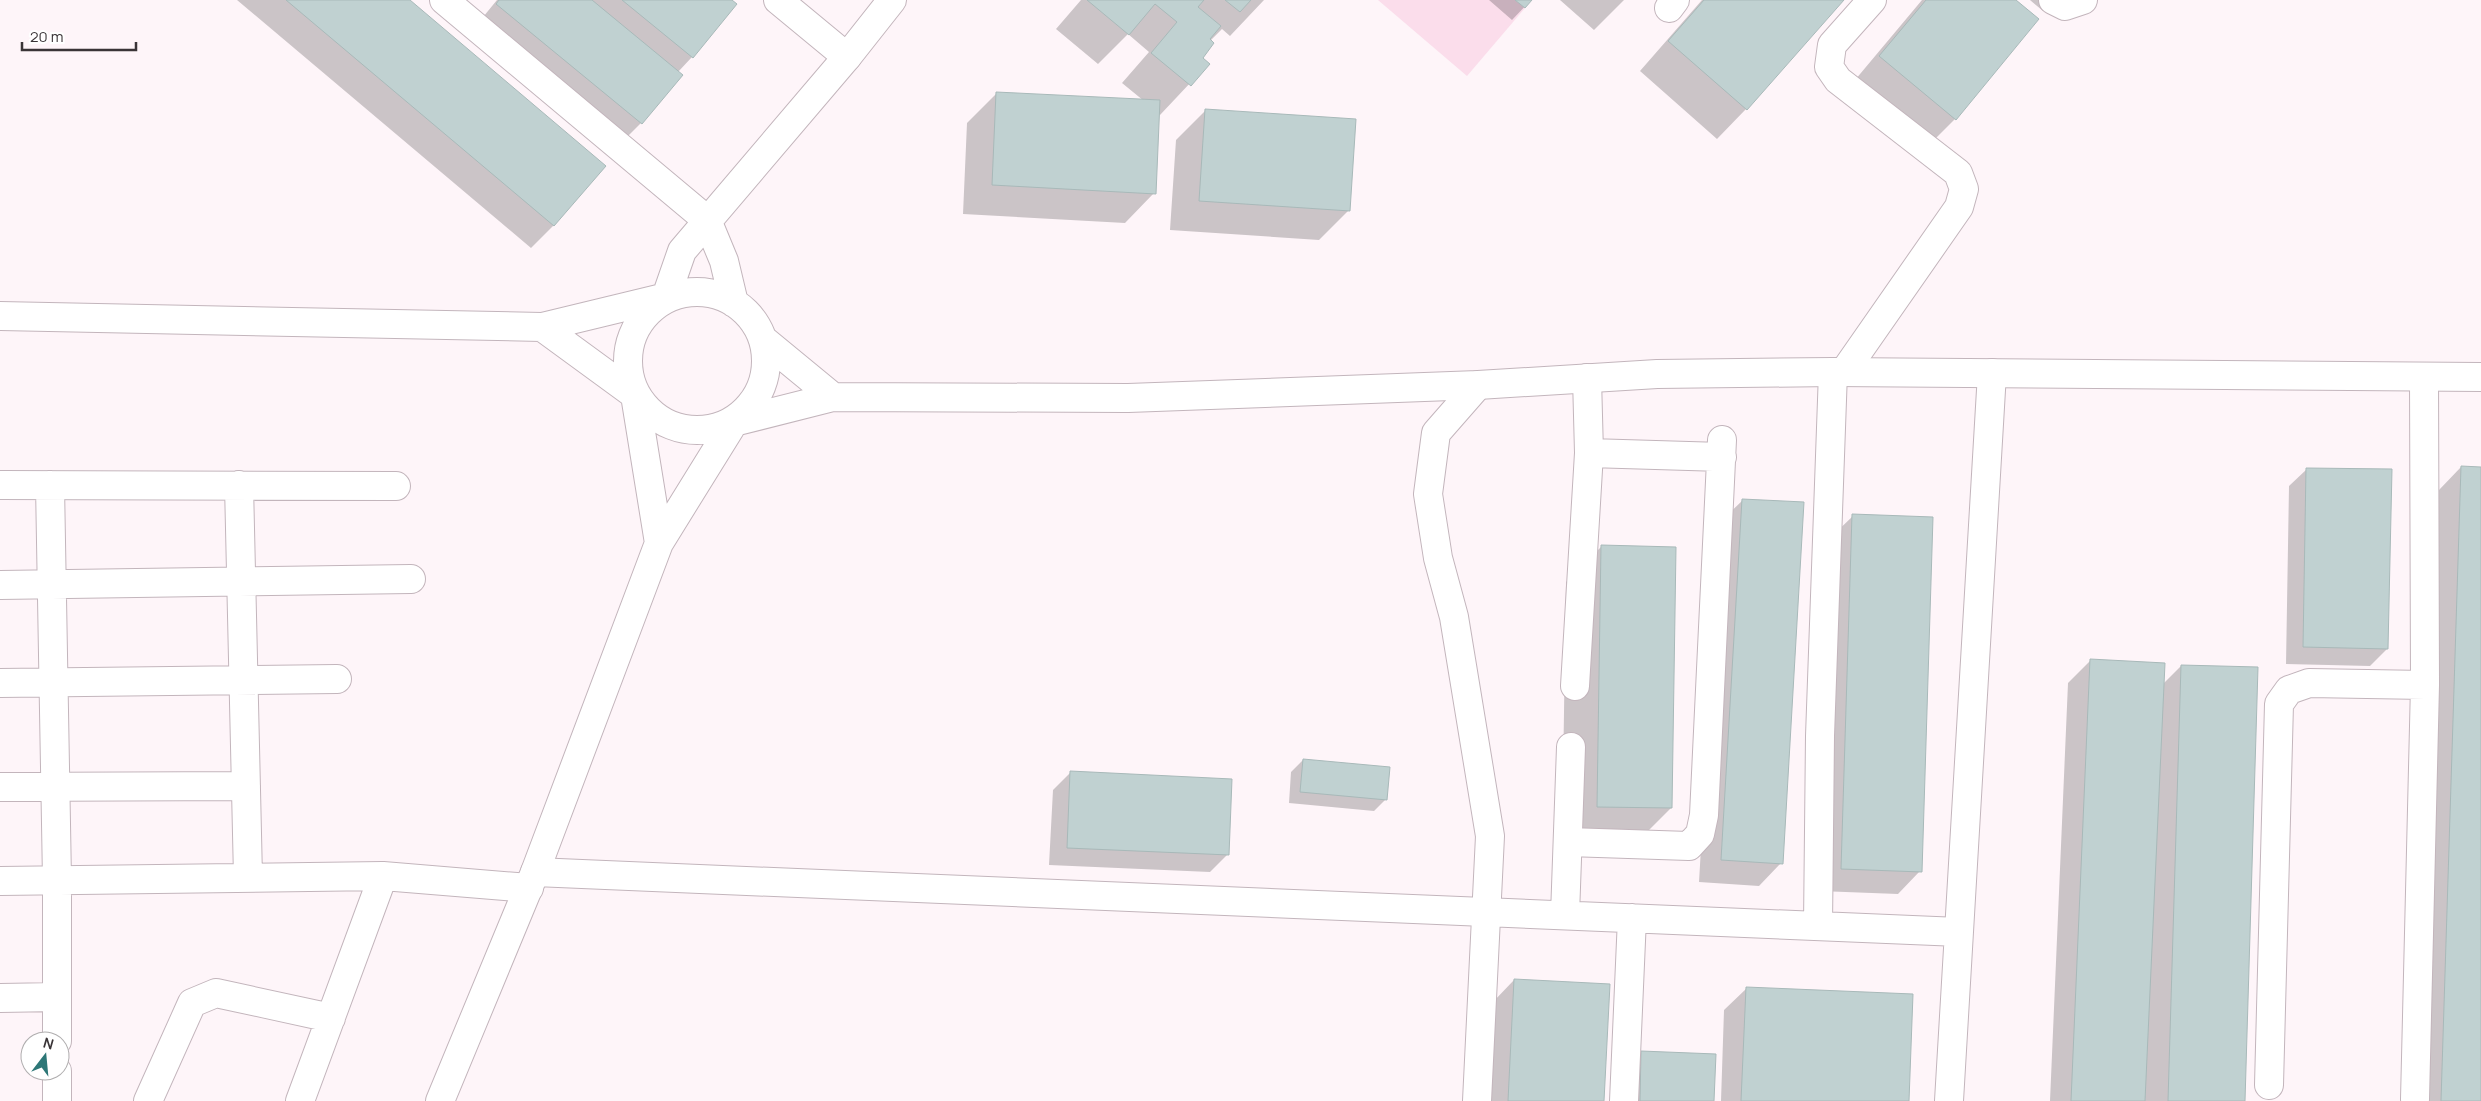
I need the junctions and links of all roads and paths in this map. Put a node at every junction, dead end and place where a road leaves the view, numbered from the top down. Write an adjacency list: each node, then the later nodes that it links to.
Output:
1 (444, 0): 8 (street)
2 (778, 0): 7 (street)
3 (892, 0): 7 (street)
4 (1872, 0): 14 (street)
5 (2053, 0): 6 (street)
6 (2083, 0)
7 (847, 57): 8 (street)
8 (707, 220): 9 (street); 10 (street)
9 (666, 297): 10 (street); 12 (street); 20 (street)
10 (734, 303): 13 (street)
11 (0, 316): 12 (street)
12 (542, 327): 20 (street)
13 (766, 341): 21 (street); 22 (street)
14 (1838, 372): 15 (street); 17 (street); 52 (street)
15 (1992, 373): 18 (street); 53 (street)
16 (2481, 377): 18 (street)
17 (1587, 378): 19 (street); 23 (street)
18 (2424, 378): 37 (street)
19 (1478, 385): 21 (street); 49 (street)
20 (635, 395): 22 (street); 28 (street)
21 (833, 397): 22 (street)
22 (734, 422): 28 (street)
23 (1589, 453): 38 (street); 43 (street)
24 (0, 484): 25 (street)
25 (50, 485): 26 (street); 31 (street)
26 (239, 485): 27 (street); 30 (street)
27 (396, 486)
28 (659, 543): 47 (street)
29 (411, 579): 30 (street)
30 (242, 582): 31 (street); 34 (street)
31 (52, 584): 32 (street); 35 (street)
32 (0, 585)
33 (337, 679): 34 (street)
34 (244, 681): 35 (street); 40 (street)
35 (54, 682): 36 (street); 42 (street)
36 (0, 683)
37 (2425, 685): 59 (street); 60 (street)
38 (1575, 686)
39 (1571, 747): 43 (street)
40 (246, 786): 42 (street); 45 (street)
41 (0, 787): 42 (street)
42 (55, 787): 46 (street)
43 (1568, 842): 50 (street)
44 (383, 876): 45 (street); 47 (street); 56 (street)
45 (248, 877): 46 (street)
46 (57, 880): 48 (street); 54 (street)
47 (532, 880): 49 (street); 64 (street)
48 (0, 881)
49 (1486, 912): 50 (street); 65 (street)
50 (1565, 915): 51 (street)
51 (1632, 918): 52 (street); 66 (street)
52 (1818, 926): 53 (street)
53 (1959, 932): 67 (street)
54 (57, 997): 55 (street); 57 (street)
55 (0, 998)
56 (331, 1018): 62 (street); 63 (street)
57 (57, 1031)
58 (57, 1081): 61 (street)
59 (2269, 1085)
60 (2415, 1099)
61 (57, 1101)
62 (148, 1101)
63 (300, 1101)
64 (440, 1101)
65 (1477, 1101)
66 (1624, 1101)
67 (1949, 1101)

